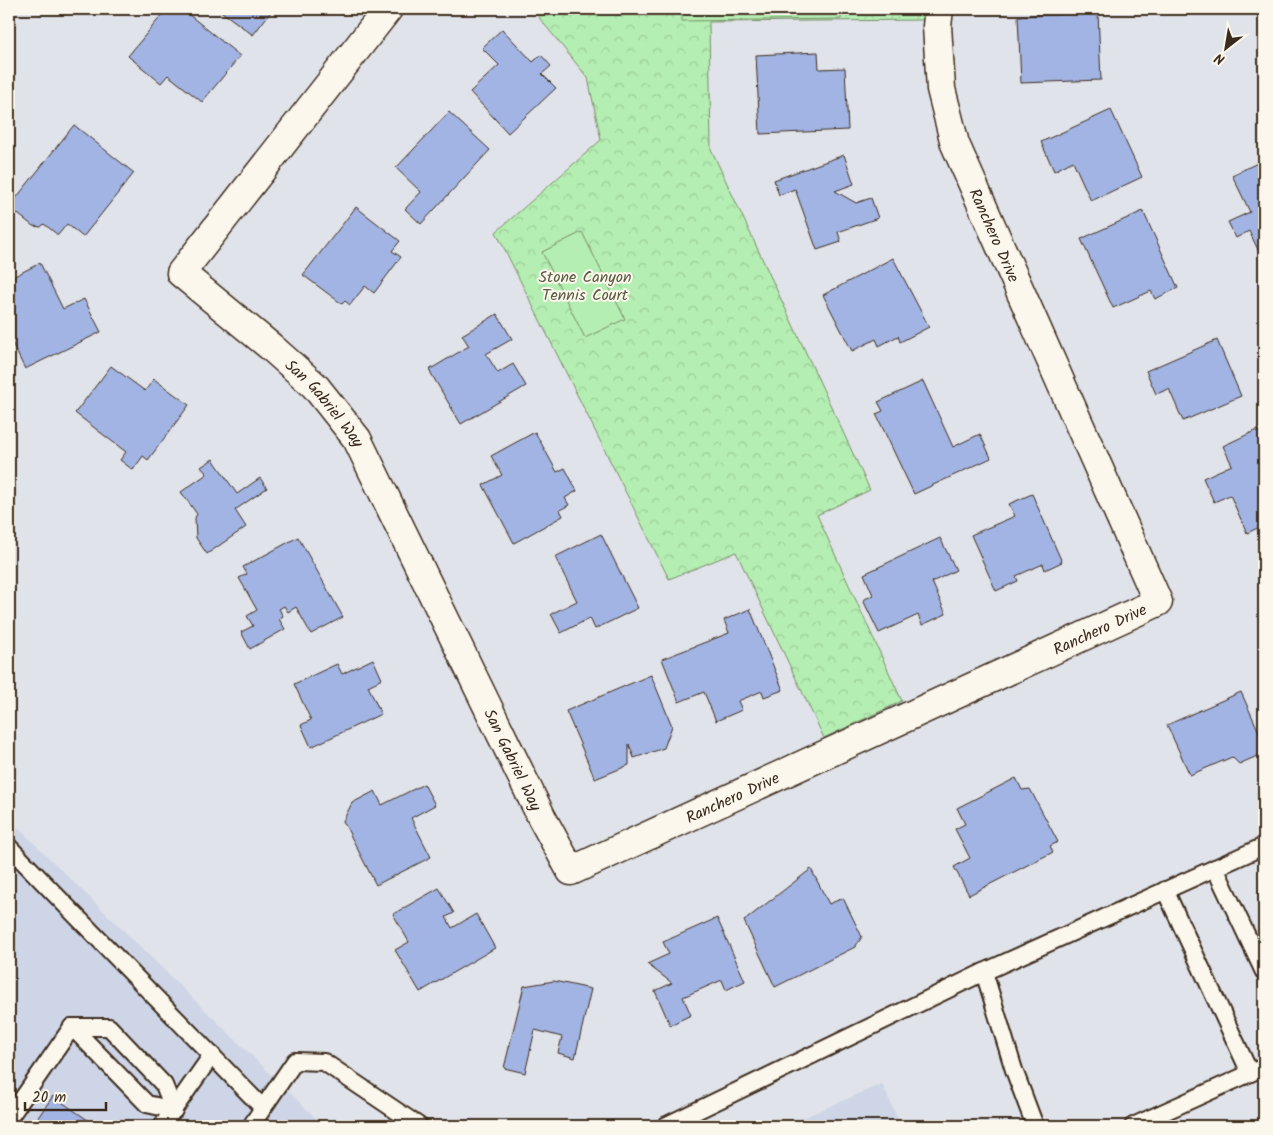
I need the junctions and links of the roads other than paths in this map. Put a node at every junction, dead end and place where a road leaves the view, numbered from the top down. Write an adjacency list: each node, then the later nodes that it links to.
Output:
1 (388, 9): 6 (street, San Gabriel Way)
2 (939, 9): 6 (street, Ranchero Drive)
3 (9, 846): 11 (lane)
4 (1264, 846): 5 (lane)
5 (1215, 868): 7 (lane); 9 (lane)
6 (571, 871)
7 (1165, 890): 8 (lane); 12 (lane)
8 (984, 972): 19 (lane); 20 (lane)
9 (1264, 972)
10 (72, 1027): 14 (lane); 14 (lane); 15 (lane)
11 (212, 1055): 13 (lane); 14 (lane)
12 (1257, 1070): 21 (lane)
13 (263, 1108): 17 (lane); 18 (lane)
14 (174, 1110): 16 (lane)
15 (9, 1118)
16 (162, 1126)
17 (252, 1126)
18 (418, 1126)
19 (664, 1126)
20 (1035, 1126)
21 (1133, 1126)

